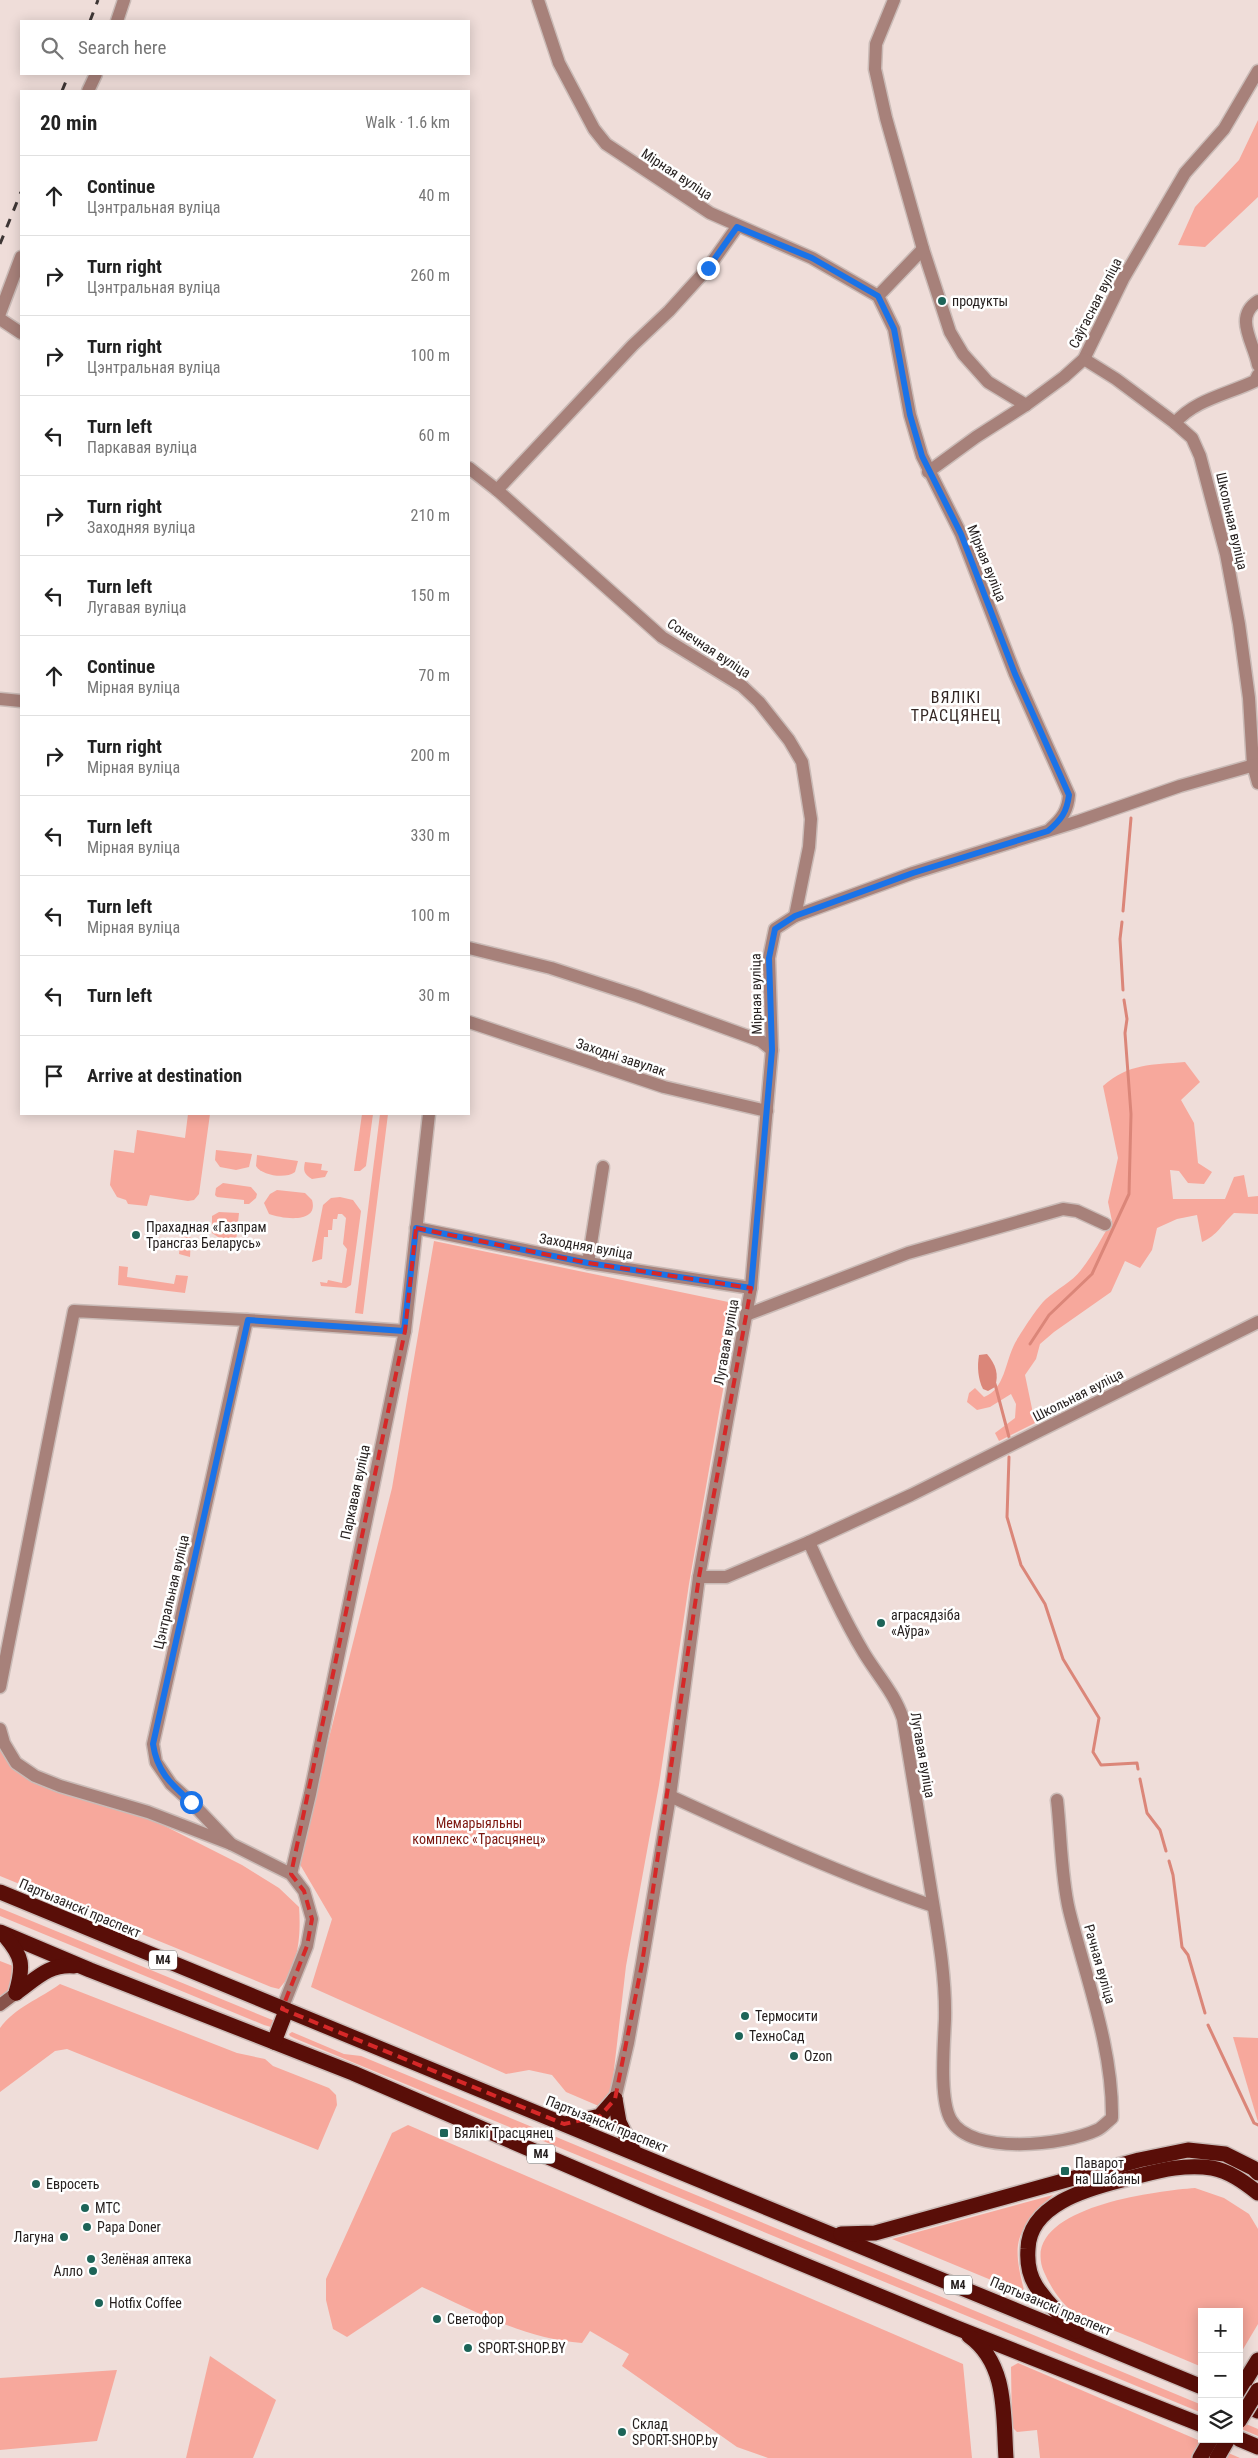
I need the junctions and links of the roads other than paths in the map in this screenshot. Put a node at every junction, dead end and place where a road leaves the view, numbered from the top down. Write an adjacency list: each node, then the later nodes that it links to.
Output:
1 (124, 0): 4 (street)
2 (538, 0): 8 (street, Мірная вуліца)
3 (894, 0): 9 (street)
4 (117, 20)
5 (1258, 71): 16 (street, Саўгасная вуліца)
6 (96, 75): 7 (street)
7 (88, 90)
8 (737, 227): 11 (street, Мірная вуліца); 23 (street)
9 (923, 250): 11 (street); 19 (street)
10 (20, 260): 13 (street)
11 (878, 296): 22 (street, Мірная вуліца)
12 (1258, 301): 17 (street)
13 (0, 313)
14 (0, 319): 15 (street)
15 (20, 332)
16 (1084, 358): 19 (street, Саўгасная вуліца); 20 (street, Школьная вуліца)
17 (1258, 365)
18 (1258, 375): 20 (street)
19 (1026, 405): 22 (street, Саўгасная вуліца)
20 (1175, 423): 26 (street, Школьная вуліца)
21 (470, 469): 23 (street, Сонечная вуліца)
22 (928, 472): 28 (street, Мірная вуліца)
23 (497, 490): 31 (street, Сонечная вуліца)
24 (0, 699): 25 (street)
25 (20, 702)
26 (1255, 764): 27 (street, Школьная вуліца); 29 (street, Мірная вуліца)
27 (1258, 783)
28 (1069, 795): 29 (street, Мірная вуліца); 30 (street)
29 (1079, 821): 30 (street, Мірная вуліца)
30 (1048, 831): 31 (street, Мірная вуліца)
31 (795, 916): 34 (street, Мірная вуліца)
32 (470, 948): 34 (street)
33 (470, 1022): 35 (street, Заходні завулак)
34 (772, 1050): 35 (street, Лугавая вуліца)
35 (767, 1111): 41 (street, Лугавая вуліца)
36 (430, 1115): 39 (street, Паркавая вуліца)
37 (602, 1167): 40 (street)
38 (1105, 1224): 42 (street)
39 (416, 1228): 40 (street, Заходняя вуліца); 45 (street, Паркавая вуліца)
40 (588, 1263): 41 (street, Заходняя вуліца)
41 (751, 1288): 42 (street, Лугавая вуліца)
42 (746, 1315): 47 (street, Лугавая вуліца)
43 (248, 1320): 45 (street); 48 (street); 52 (street, Цэнтральная вуліца)
44 (1258, 1322): 46 (street, Школьная вуліца)
45 (404, 1331): 53 (street, Паркавая вуліца)
46 (809, 1542): 47 (street); 55 (street, Лугавая вуліца)
47 (700, 1577): 50 (street, Лугавая вуліца)
48 (0, 1687)
49 (0, 1729): 52 (street, Цэнтральная вуліца)
50 (670, 1796): 55 (street); 62 (street, Лугавая вуліца)
51 (1057, 1800): 63 (street, Рачная вуліца)
52 (231, 1844): 53 (street, Цэнтральная вуліца)
53 (291, 1874): 60 (street)
54 (0, 1892): 60 (highway, Партызанскі праспект / М4)
55 (933, 1906): 63 (street, Лугавая вуліца)
56 (2, 1933): 57 (highway, М4); 58 (highway)
57 (82, 1967): 58 (highway); 61 (highway, М4)
58 (16, 1993): 59 (street)
59 (0, 2005)
60 (284, 2010): 61 (highway); 64 (highway, Партызанскі праспект / М4)
61 (274, 2042): 69 (highway, М4)
62 (615, 2099): 64 (highway); 65 (highway)
63 (950, 2119)
64 (564, 2124): 65 (highway, Партызанскі праспект / М4)
65 (634, 2152): 68 (highway, Партызанскі праспект / М4)
66 (1258, 2173): 68 (highway)
67 (1258, 2193): 70 (highway)
68 (833, 2234): 70 (highway, Партызанскі праспект / М4)
69 (957, 2328): 78 (highway, М4); 83 (highway)
70 (1084, 2337): 73 (highway, Партызанскі праспект / М4)
71 (1258, 2360): 72 (highway)
72 (1243, 2384)
73 (1198, 2386)
74 (1258, 2390): 77 (highway, bridge)
75 (1243, 2405): 76 (highway)
76 (1258, 2411)
77 (1243, 2414)
78 (1198, 2422)
79 (1243, 2441): 82 (highway)
80 (1209, 2443): 84 (highway)
81 (1226, 2443): 85 (highway)
82 (1258, 2447)
83 (1006, 2458)
84 (1200, 2458)
85 (1217, 2458)

